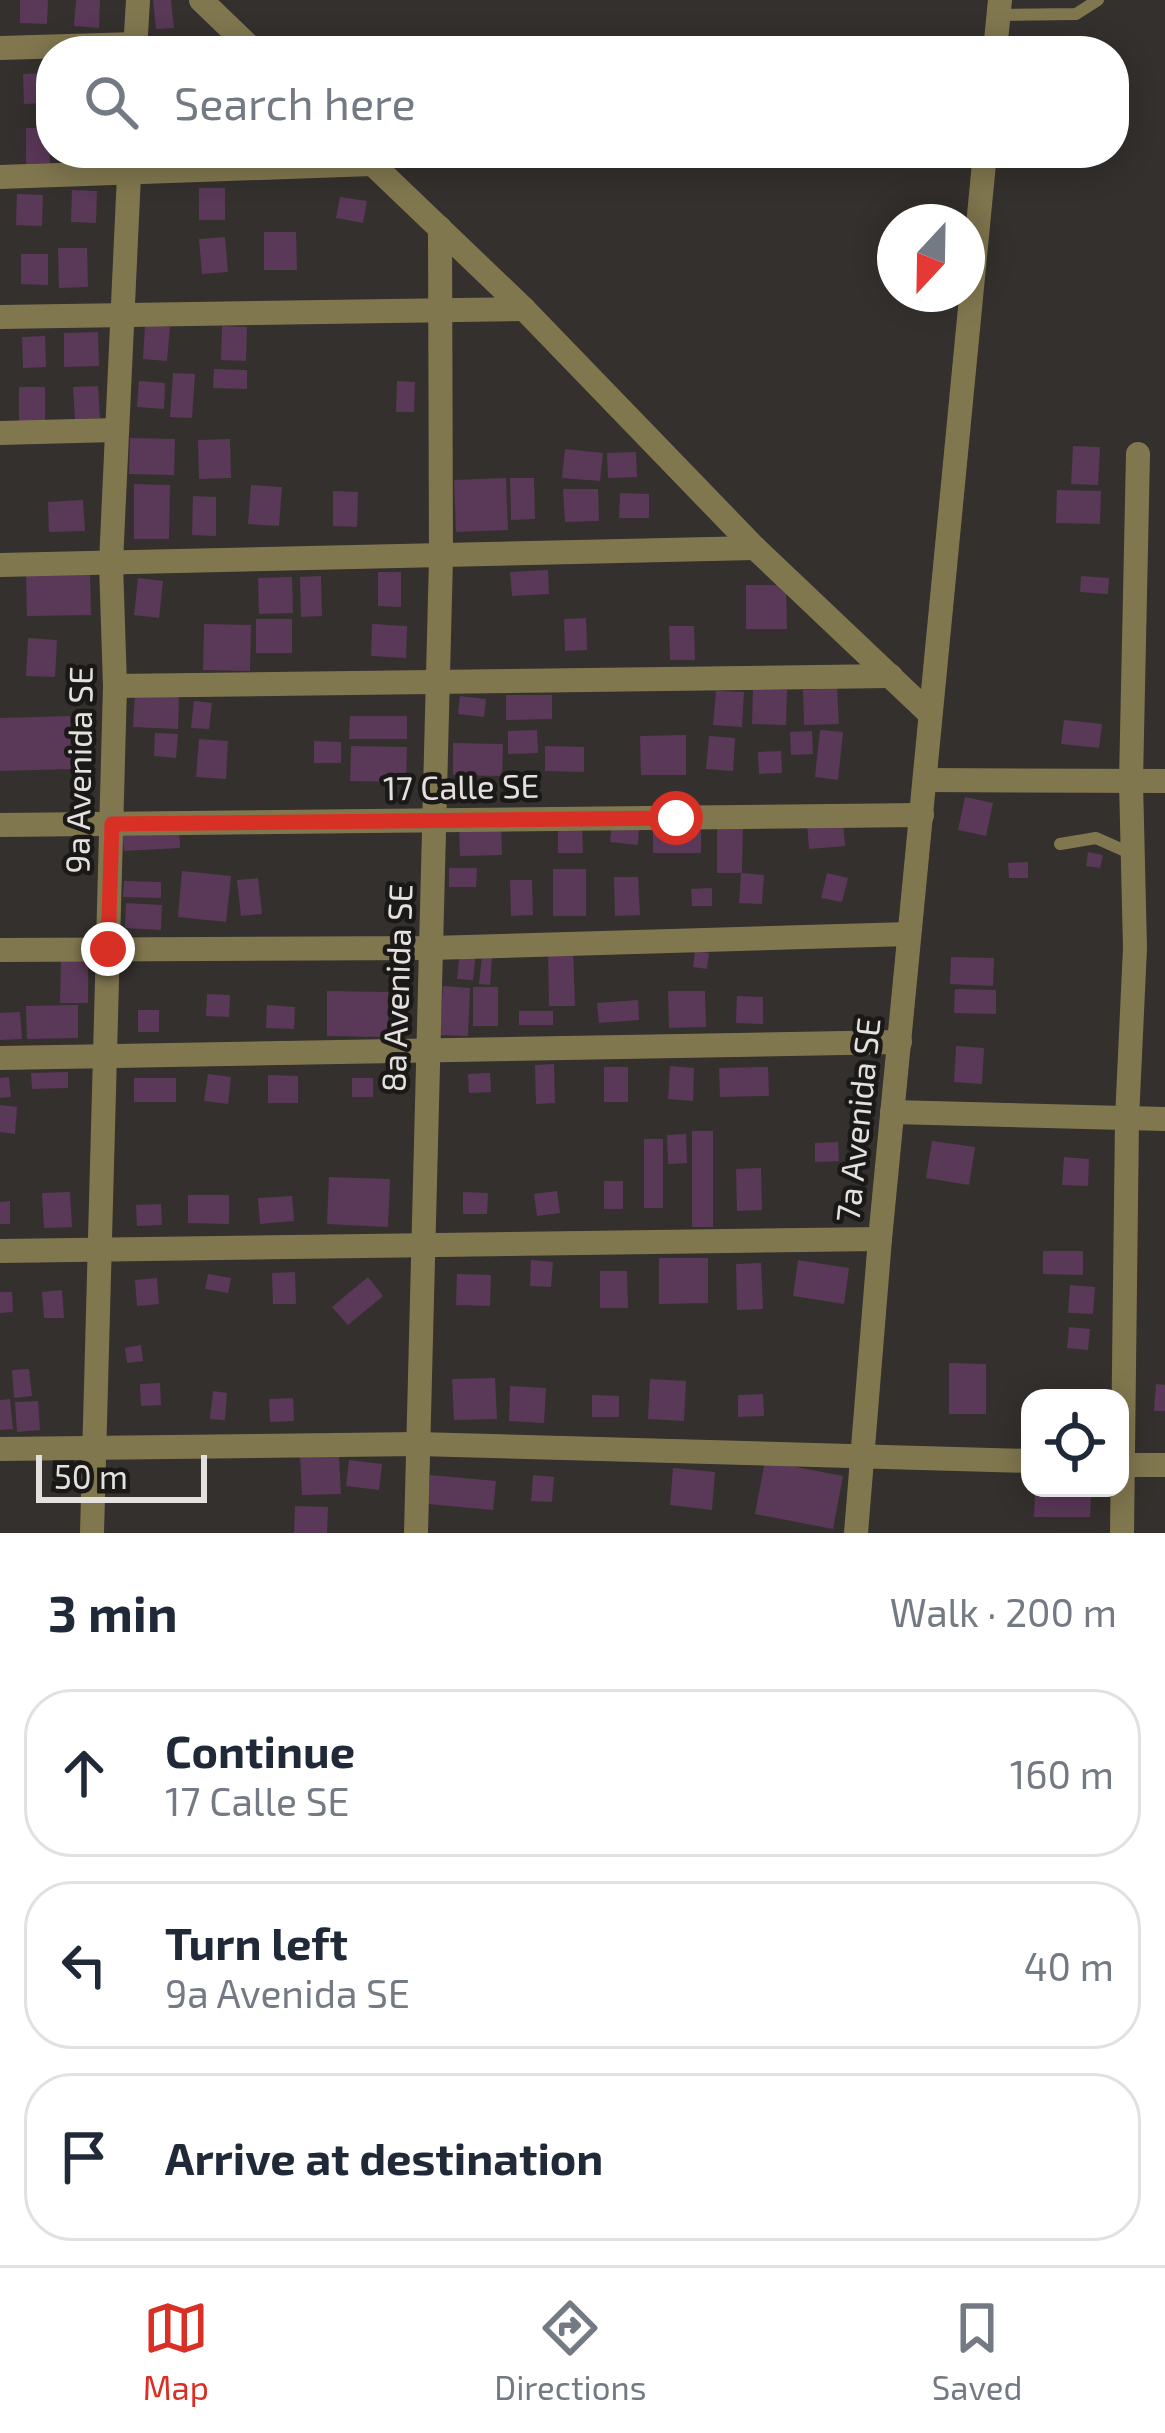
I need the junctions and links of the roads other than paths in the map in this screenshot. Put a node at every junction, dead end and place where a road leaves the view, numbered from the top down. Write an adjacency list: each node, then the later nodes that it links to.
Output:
1 (138, 0): 5 (street)
2 (201, 0): 6 (street)
3 (1098, 0): 4 (lane)
4 (999, 8)
5 (136, 36)
6 (238, 36)
7 (0, 48): 8 (street)
8 (36, 48)
9 (83, 168): 13 (street)
10 (129, 168): 17 (street, 9a Avenida SE)
11 (377, 168): 14 (street)
12 (984, 168): 29 (street, 7a Avenida SE)
13 (0, 177)
14 (440, 228): 15 (street); 16 (street, 8a Avenida SE)
15 (524, 309): 16 (street); 22 (street)
16 (440, 310): 17 (street); 23 (street, 8a Avenida SE)
17 (124, 315): 18 (street); 19 (street, 9a Avenida SE)
18 (0, 317)
19 (115, 430): 20 (street); 24 (street, 9a Avenida SE)
20 (0, 433)
21 (1138, 454): 31 (street)
22 (755, 548): 23 (street); 26 (street)
23 (441, 558): 24 (street); 27 (street, 8a Avenida SE)
24 (110, 563): 25 (street); 28 (street, 9a Avenida SE)
25 (0, 565)
26 (891, 676): 27 (street); 29 (street)
27 (438, 684): 28 (street); 34 (street, 8a Avenida SE)
28 (115, 686): 35 (street, 9a Avenida SE)
29 (930, 714): 30 (street, 7a Avenida SE)
30 (926, 780): 31 (street); 33 (street, 7a Avenida SE)
31 (1131, 781): 32 (street); 38 (street)
32 (1165, 781)
33 (922, 815): 34 (street, 17 Calle SE); 39 (street, 7a Avenida SE)
34 (434, 820): 35 (street, 17 Calle SE); 40 (street, 8a Avenida SE)
35 (112, 824): 36 (street, 17 Calle SE); 41 (street, 9a Avenida SE)
36 (0, 825)
37 (1060, 844): 38 (lane)
38 (1133, 854): 48 (street)
39 (910, 934): 40 (street); 43 (street, 7a Avenida SE)
40 (431, 948): 41 (street); 44 (street, 8a Avenida SE)
41 (108, 949): 42 (street); 45 (street, 9a Avenida SE)
42 (0, 950)
43 (899, 1042): 44 (street); 47 (street, 7a Avenida SE)
44 (428, 1051): 45 (street); 51 (street, 8a Avenida SE)
45 (105, 1057): 46 (street); 53 (street, 9a Avenida SE)
46 (0, 1058)
47 (892, 1112): 48 (street); 50 (street, 7a Avenida SE)
48 (1127, 1119): 49 (street); 54 (street)
49 (1165, 1120)
50 (880, 1239): 51 (street); 58 (street, 7a Avenida SE)
51 (423, 1246): 53 (street); 55 (street, 8a Avenida SE)
52 (0, 1251): 53 (street)
53 (100, 1251): 56 (street, 9a Avenida SE)
54 (1123, 1389)
55 (418, 1444): 56 (street); 58 (street); 64 (street, 8a Avenida SE)
56 (95, 1448): 57 (street); 63 (street, 9a Avenida SE)
57 (0, 1449)
58 (865, 1454): 59 (street); 65 (street, 7a Avenida SE)
59 (1021, 1461)
60 (1129, 1465): 61 (street)
61 (1165, 1465)
62 (1122, 1497): 66 (street)
63 (92, 1533)
64 (416, 1533)
65 (856, 1533)
66 (1122, 1533)

